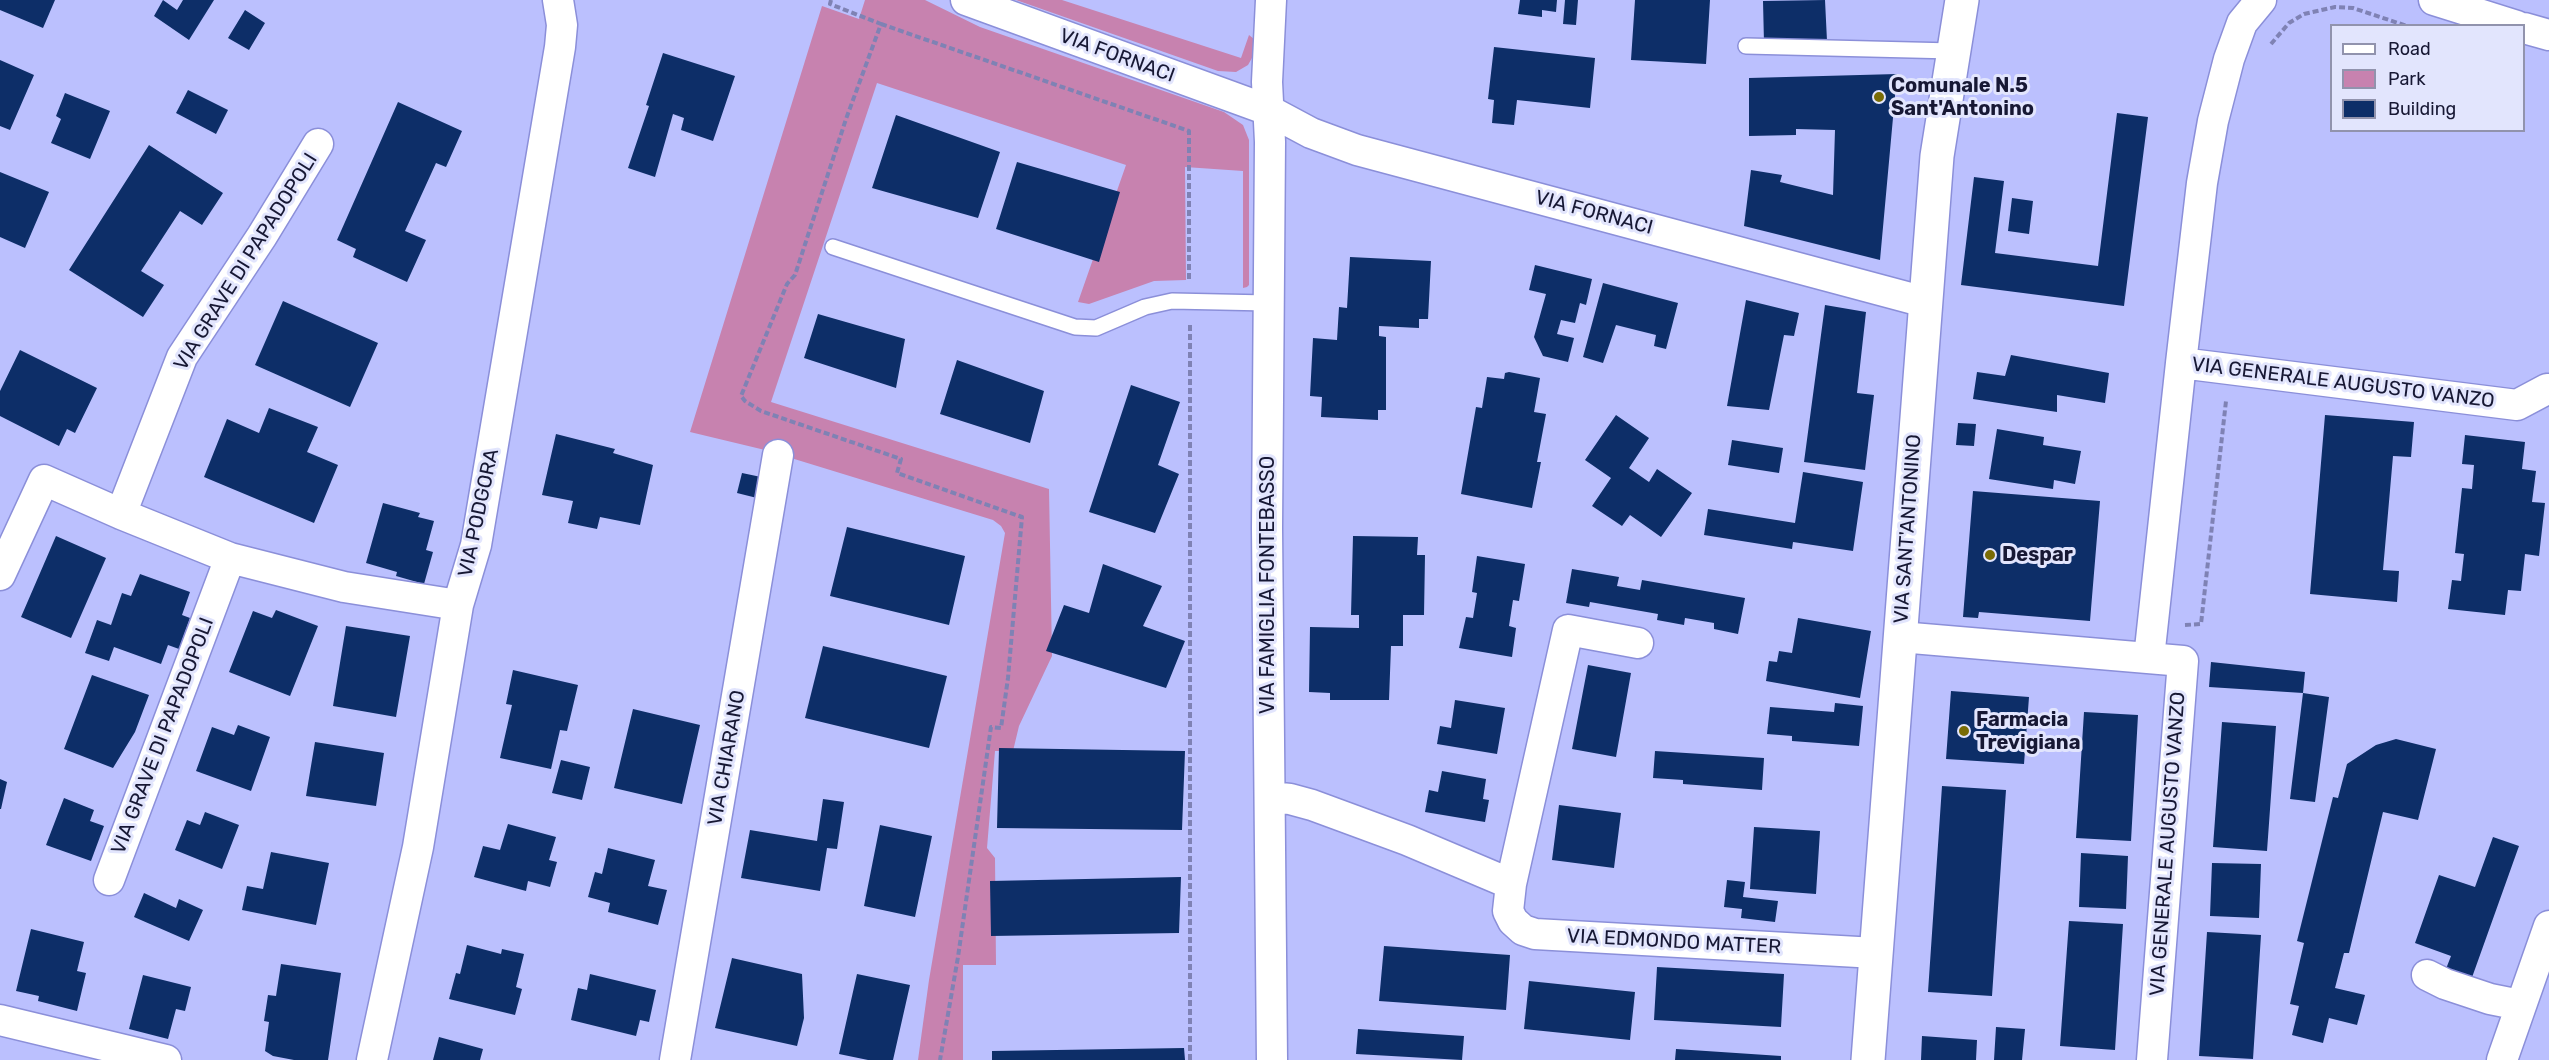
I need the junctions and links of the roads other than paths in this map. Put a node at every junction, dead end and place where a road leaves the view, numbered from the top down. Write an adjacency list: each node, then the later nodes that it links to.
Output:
1 (558, 0): 23 (street, VIA PODGORA)
2 (966, 0): 12 (street, VIA FORNACI)
3 (1271, 0): 12 (street)
4 (1962, 0): 11 (street, VIA SANT'ANTONINO)
5 (2261, 0): 17 (street)
6 (2443, 1): 7 (street)
7 (2511, 24)
8 (2525, 29): 9 (street)
9 (2549, 35)
10 (1746, 46): 11 (lane)
11 (1953, 51): 15 (street, VIA SANT'ANTONINO)
12 (1268, 110): 15 (street, VIA FORNACI); 16 (street, VIA FAMIGLIA FONTEBASSO)
13 (318, 144): 20 (street, VIA GRAVE DI PAPADOPOLI)
14 (833, 247): 16 (lane)
15 (1925, 302): 24 (street, VIA SANT'ANTONINO)
16 (1268, 303): 27 (street, VIA FAMIGLIA FONTEBASSO)
17 (2181, 363): 18 (street, VIA GENERALE AUGUSTO VANZO); 26 (street, VIA GENERALE AUGUSTO VANZO)
18 (2547, 389)
19 (778, 455): 38 (street, VIA CHIARANO)
20 (121, 514): 21 (street); 22 (street)
21 (230, 558): 23 (street); 28 (street, VIA GRAVE DI PAPADOPOLI)
22 (0, 575)
23 (458, 605): 37 (street, VIA PODGORA)
24 (1900, 637): 26 (street); 31 (street, VIA SANT'ANTONINO)
25 (1638, 643): 29 (street, VIA EDMONDO MATTER)
26 (2149, 658): 41 (street, VIA GENERALE AUGUSTO VANZO)
27 (1270, 797): 29 (street); 39 (street, VIA FAMIGLIA FONTEBASSO)
28 (109, 880)
29 (1511, 884): 31 (street, VIA EDMONDO MATTER)
30 (2549, 926): 33 (street)
31 (1876, 953): 40 (street, VIA SANT'ANTONINO)
32 (2427, 975): 33 (street)
33 (2520, 1005): 42 (street)
34 (0, 1020): 35 (street)
35 (84, 1051): 36 (street)
36 (166, 1060)
37 (372, 1060)
38 (675, 1060)
39 (1272, 1060)
40 (1868, 1060)
41 (2152, 1060)
42 (2502, 1060)

